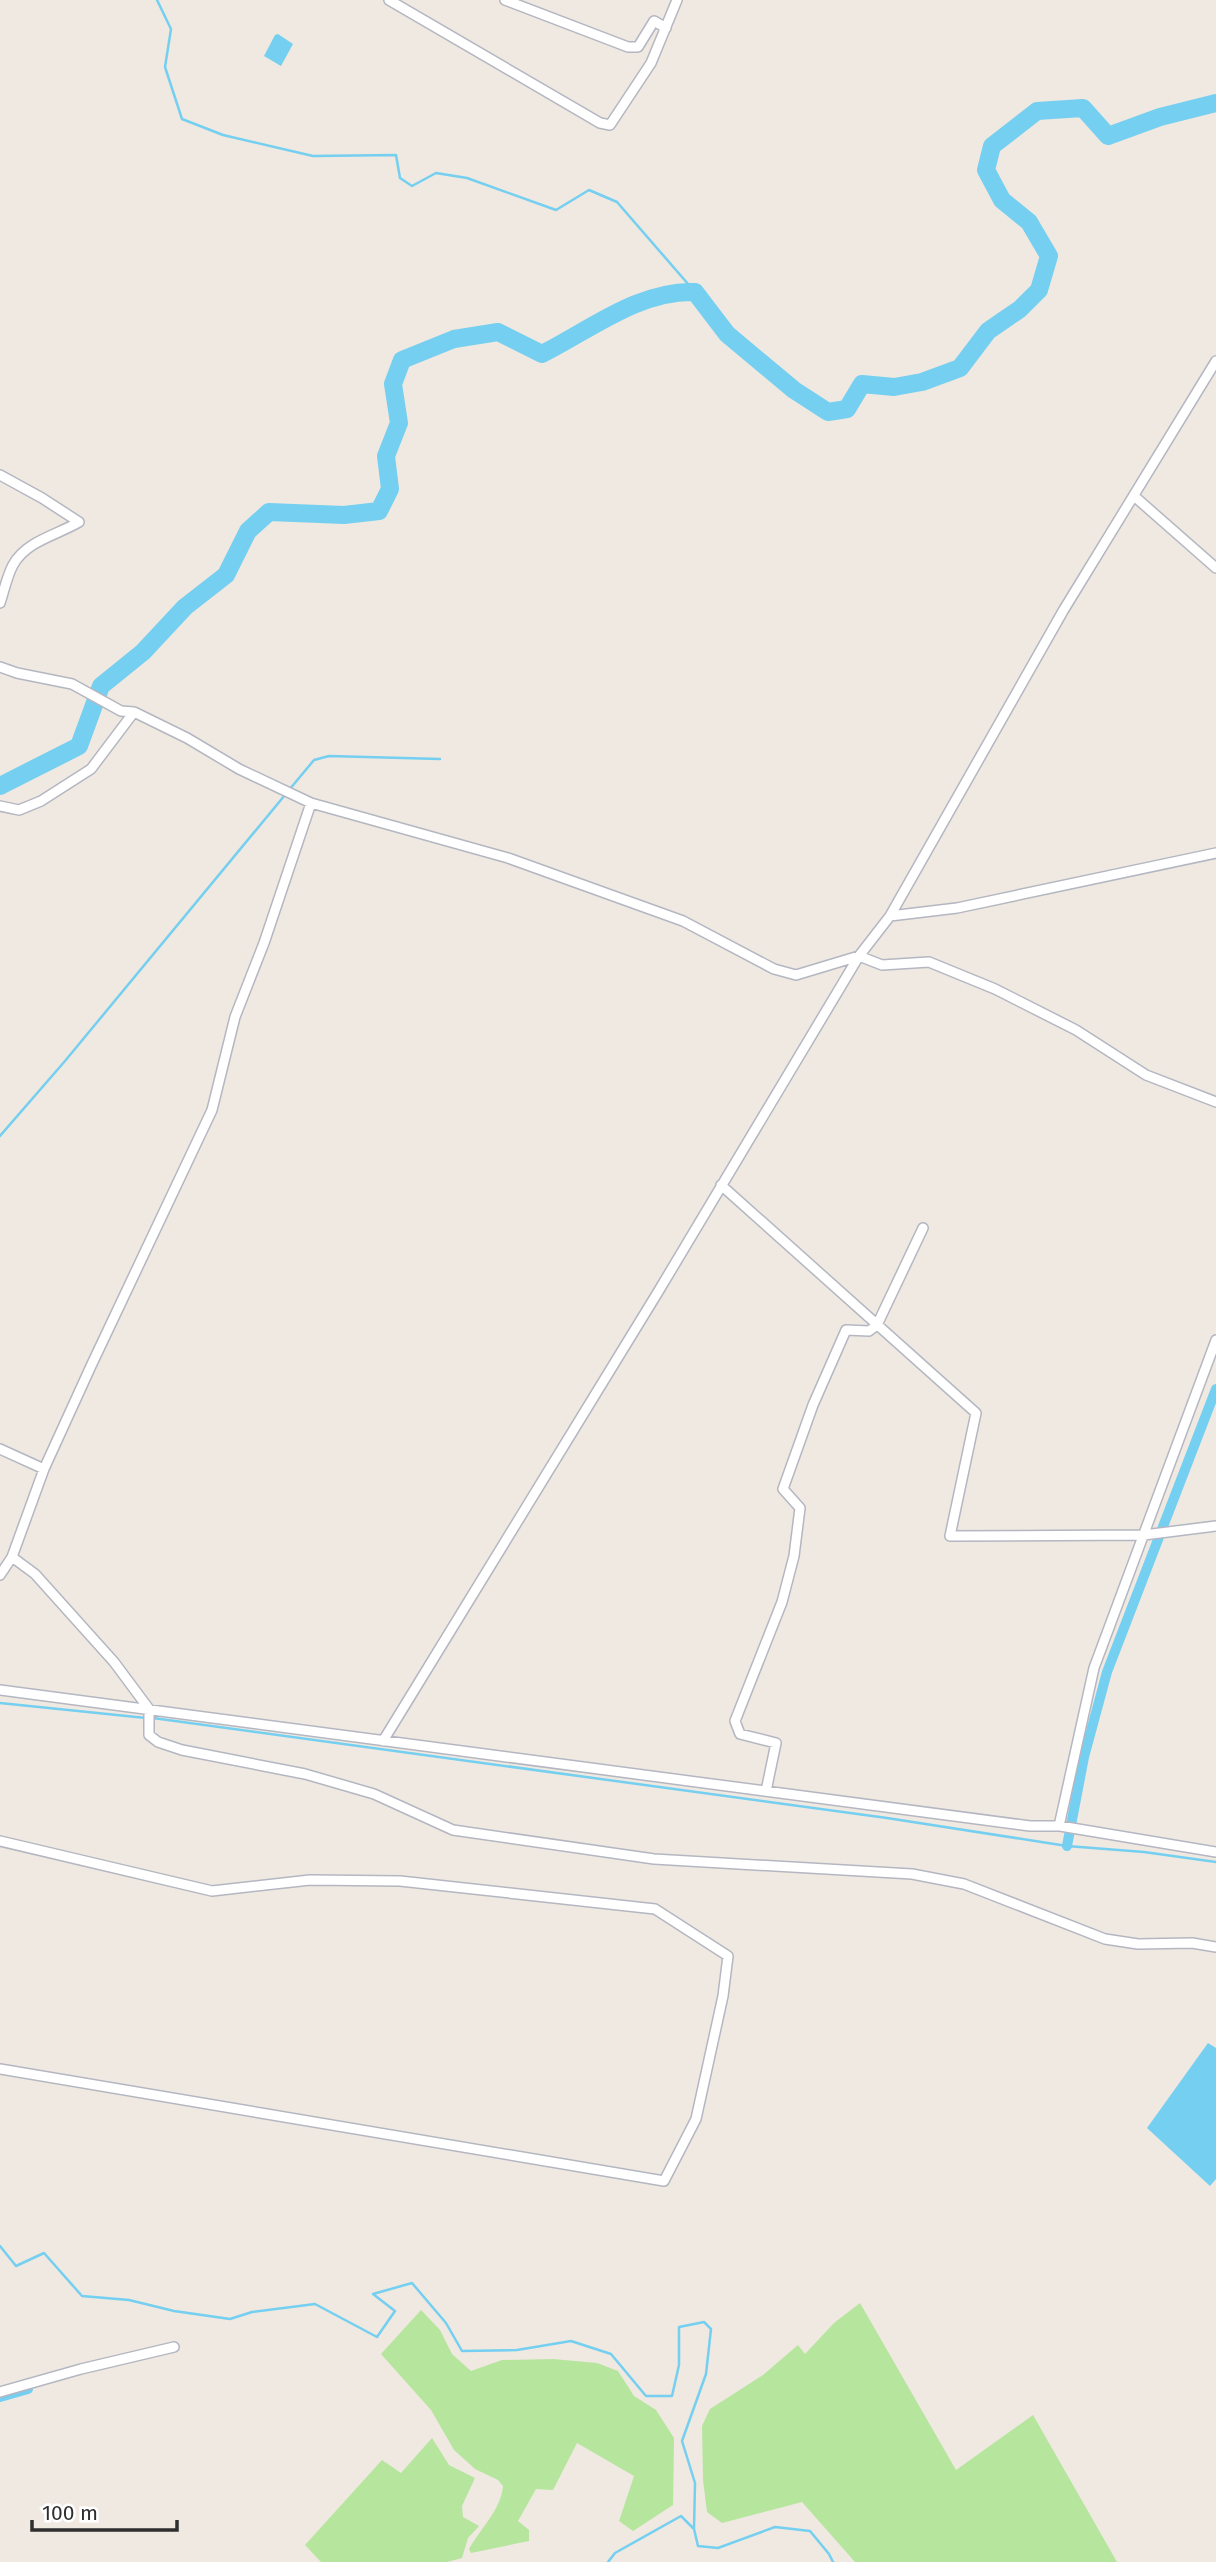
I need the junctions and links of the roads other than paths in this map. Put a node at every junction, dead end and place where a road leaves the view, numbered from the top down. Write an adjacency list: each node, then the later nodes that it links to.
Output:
1 (389, 0): 4 (street)
2 (505, 0): 4 (street)
3 (677, 0): 4 (street)
4 (666, 28)
5 (1216, 361): 7 (street)
6 (0, 475): 9 (street)
7 (1133, 496): 8 (street); 15 (street)
8 (1216, 568)
9 (0, 603)
10 (0, 667): 11 (street)
11 (134, 712): 12 (street); 13 (street)
12 (311, 803): 16 (street); 23 (street)
13 (0, 806)
14 (1216, 853): 15 (street)
15 (890, 916): 16 (street)
16 (859, 956): 17 (street); 18 (street)
17 (1216, 1102)
18 (721, 1185): 20 (street); 30 (street)
19 (923, 1228): 20 (street)
20 (877, 1325): 25 (street); 31 (street)
21 (1216, 1340): 25 (street)
22 (0, 1449): 23 (street)
23 (44, 1469): 26 (street)
24 (1216, 1526): 25 (street)
25 (1144, 1534): 32 (street)
26 (12, 1557): 27 (street); 29 (street)
27 (0, 1575)
28 (0, 1690): 29 (street)
29 (149, 1715): 30 (street); 35 (street)
30 (383, 1741): 31 (street)
31 (766, 1791): 32 (street)
32 (1059, 1826): 34 (street)
33 (0, 1840): 36 (street)
34 (1216, 1852)
35 (1216, 1947)
36 (0, 2069)
37 (174, 2347): 38 (street)
38 (0, 2392)

